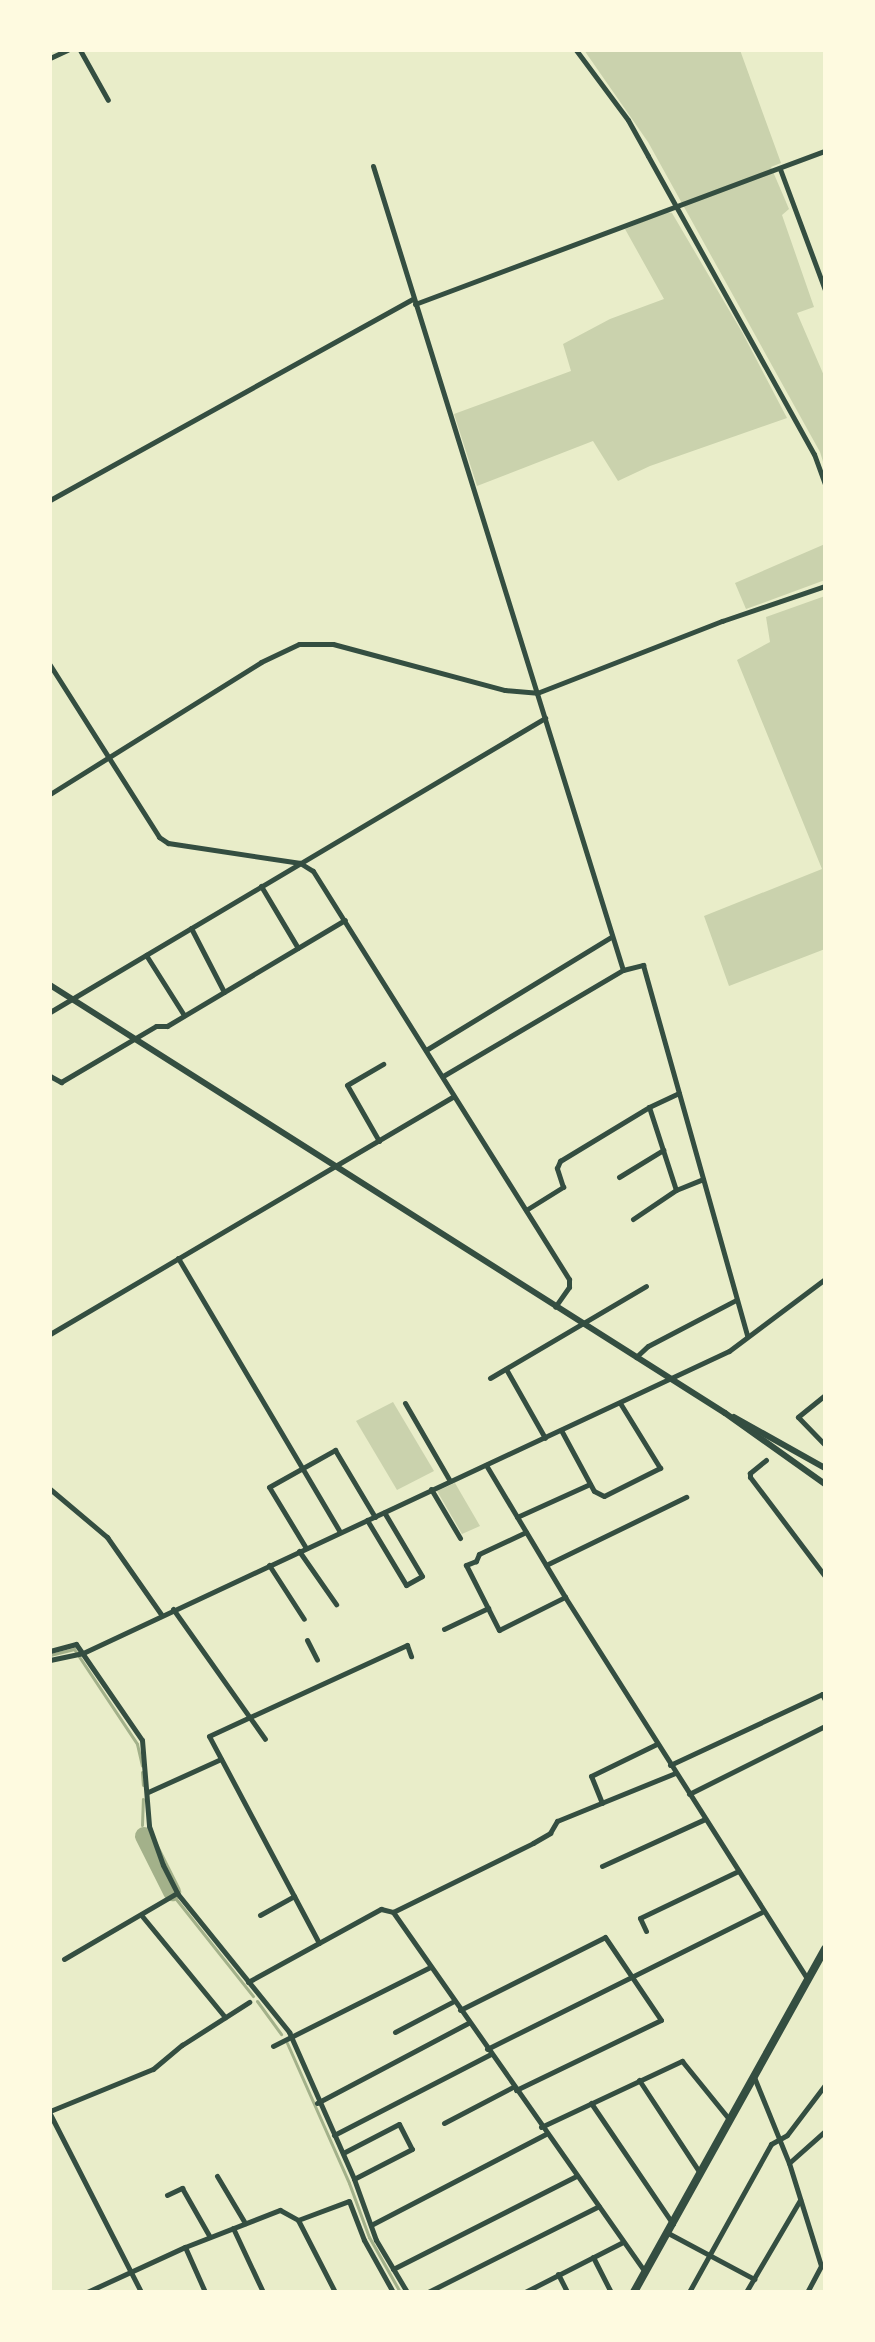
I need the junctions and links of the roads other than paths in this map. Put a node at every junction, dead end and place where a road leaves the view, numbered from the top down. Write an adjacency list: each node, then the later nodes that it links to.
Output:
1 (67, 50): 4 (street)
2 (80, 50): 5 (street)
3 (576, 50): 9 (street)
4 (50, 58)
5 (108, 100)
6 (825, 151): 8 (street)
7 (373, 166): 11 (street)
8 (780, 169): 9 (street); 10 (street)
9 (675, 206): 11 (street); 12 (street)
10 (825, 290)
11 (414, 301): 13 (street); 16 (street)
12 (825, 485)
13 (50, 500)
14 (825, 586): 16 (street)
15 (50, 665): 18 (street)
16 (537, 693): 17 (street); 18 (street)
17 (545, 718): 20 (street); 24 (street)
18 (108, 759): 19 (street); 20 (street)
19 (50, 794)
20 (300, 863): 21 (street); 22 (street)
21 (261, 886): 23 (street); 25 (street)
22 (345, 920): 25 (street); 34 (street)
23 (191, 928): 26 (street); 29 (street)
24 (611, 937): 27 (street); 34 (street)
25 (298, 948): 29 (street)
26 (146, 955): 30 (street); 32 (street)
27 (623, 970): 37 (street); 38 (street)
28 (50, 985): 30 (street)
29 (224, 992): 32 (street)
30 (73, 999): 31 (street); 33 (street)
31 (50, 1012)
32 (184, 1016): 33 (street)
33 (135, 1037): 36 (street); 43 (street)
34 (426, 1050): 37 (street)
35 (383, 1064): 41 (street)
36 (50, 1076)
37 (443, 1076): 39 (street)
38 (679, 1093): 40 (street); 45 (street)
39 (453, 1097): 41 (street); 47 (street)
40 (649, 1107): 42 (street); 47 (street)
41 (379, 1141): 43 (street)
42 (663, 1150): 44 (street); 46 (street)
43 (335, 1167): 49 (street); 53 (street)
44 (619, 1177)
45 (703, 1179): 46 (street); 52 (street)
46 (676, 1190): 48 (street)
47 (526, 1210): 53 (street)
48 (633, 1219)
49 (178, 1258): 55 (street); 70 (street)
50 (825, 1279): 56 (street)
51 (646, 1286): 54 (street)
52 (736, 1300): 56 (street); 57 (street)
53 (555, 1307): 54 (street)
54 (582, 1323): 57 (street); 58 (street)
55 (50, 1334)
56 (747, 1337): 60 (street)
57 (636, 1357): 60 (street)
58 (506, 1369): 59 (street); 66 (street)
59 (490, 1378)
60 (672, 1379): 63 (street); 64 (street)
61 (825, 1395): 67 (street)
62 (405, 1403): 72 (street)
63 (620, 1403): 65 (street); 73 (street)
64 (725, 1413): 71 (street); 74 (street)
65 (561, 1430): 66 (street); 73 (street)
66 (545, 1438): 69 (street)
67 (825, 1445)
68 (766, 1460): 88 (street)
69 (486, 1465): 72 (street); 80 (street)
70 (303, 1468): 79 (street); 82 (street); 85 (street)
71 (825, 1468)
72 (450, 1481): 76 (street)
73 (590, 1484): 80 (street)
74 (825, 1484)
75 (50, 1489): 93 (street)
76 (431, 1489): 78 (street); 84 (street)
77 (686, 1497): 87 (street)
78 (384, 1512): 79 (street); 81 (street)
79 (375, 1517): 81 (street)
80 (517, 1517): 83 (street)
81 (367, 1520): 82 (street)
82 (340, 1532): 85 (street)
83 (526, 1532): 87 (street); 91 (street)
84 (460, 1538)
85 (303, 1549): 86 (street); 90 (street)
86 (269, 1565): 92 (street); 94 (street)
87 (546, 1565): 89 (street)
88 (825, 1576)
89 (565, 1597): 91 (street); 106 (street)
90 (336, 1604)
91 (488, 1608): 95 (street)
92 (173, 1609): 93 (street); 103 (street)
93 (161, 1614): 98 (street)
94 (304, 1619)
95 (444, 1629)
96 (307, 1640): 101 (street)
97 (50, 1651): 98 (street)
98 (83, 1653): 100 (street); 110 (street)
99 (411, 1656): 103 (street)
100 (50, 1660)
101 (317, 1660)
102 (825, 1700): 108 (street)
103 (250, 1717): 105 (street); 107 (street)
104 (825, 1726): 111 (street)
105 (265, 1739)
106 (657, 1744): 108 (street); 112 (street)
107 (221, 1759): 110 (street); 117 (street)
108 (670, 1765): 109 (street)
109 (675, 1773): 111 (street); 112 (street)
110 (148, 1792): 116 (street)
111 (689, 1794): 113 (street)
112 (602, 1803): 119 (street)
113 (705, 1819): 114 (street); 115 (street)
114 (602, 1866)
115 (738, 1871): 118 (street); 122 (street)
116 (177, 1893): 121 (street); 129 (street)
117 (294, 1896): 120 (street); 123 (street)
118 (764, 1911): 127 (street); 128 (street)
119 (393, 1912): 123 (street); 126 (street)
120 (260, 1915)
121 (142, 1916): 125 (street); 133 (street)
122 (646, 1931)
123 (319, 1943): 129 (street)
124 (825, 1949): 128 (main road)
125 (64, 1959)
126 (430, 1967): 130 (street); 136 (street)
127 (633, 1977): 132 (street); 138 (street); 142 (street)
128 (807, 1979): 139 (main road)
129 (248, 1982): 136 (street)
130 (454, 2001): 132 (street); 135 (street)
131 (249, 2002): 133 (street)
132 (460, 2010): 134 (street)
133 (225, 2017): 145 (street)
134 (468, 2023): 138 (street); 143 (street)
135 (395, 2032)
136 (291, 2037): 137 (street); 143 (street)
137 (273, 2046)
138 (489, 2052): 142 (street); 151 (street)
139 (753, 2077): 146 (main road); 152 (street)
140 (639, 2080): 144 (street); 146 (street); 155 (street)
141 (825, 2085): 152 (street)
142 (514, 2089): 147 (street); 148 (street)
143 (317, 2103): 151 (street)
144 (591, 2103): 148 (street); 166 (street)
145 (50, 2112): 177 (street)
146 (730, 2119): 155 (main road)
147 (444, 2123)
148 (541, 2127): 150 (street)
149 (825, 2131): 154 (street)
150 (546, 2134): 157 (street); 167 (street)
151 (334, 2135): 153 (street)
152 (779, 2139): 154 (street); 173 (street)
153 (343, 2153): 158 (street); 158 (street)
154 (789, 2163): 160 (street)
155 (700, 2174): 166 (main road)
156 (217, 2176): 165 (street)
157 (576, 2176): 161 (street); 175 (street)
158 (354, 2179): 162 (street)
159 (167, 2195): 170 (street)
160 (801, 2199): 179 (street); 194 (street)
161 (599, 2206): 171 (street); 187 (street)
162 (365, 2208): 163 (street); 167 (street)
163 (354, 2213): 164 (street); 185 (street)
164 (298, 2220): 165 (street); 184 (street)
165 (245, 2223): 168 (street)
166 (673, 2224): 169 (main road)
167 (371, 2225): 175 (street)
168 (233, 2228): 170 (street); 183 (street)
169 (668, 2233): 173 (street); 176 (main road)
170 (210, 2237): 172 (street)
171 (623, 2242): 174 (street); 176 (street)
172 (185, 2247): 177 (street); 182 (street)
173 (709, 2255): 179 (street); 192 (street)
174 (593, 2257): 178 (street); 190 (street)
175 (393, 2269): 186 (street)
176 (645, 2272): 191 (main road)
177 (133, 2274): 180 (street); 181 (street)
178 (558, 2274): 188 (street); 189 (street)
179 (754, 2279): 193 (street)
180 (87, 2292)
181 (141, 2292)
182 (205, 2292)
183 (263, 2292)
184 (335, 2292)
185 (393, 2292)
186 (407, 2292)
187 (428, 2292)
188 (525, 2292)
189 (567, 2292)
190 (611, 2292)
191 (634, 2292)
192 (689, 2292)
193 (746, 2292)
194 (807, 2292)

